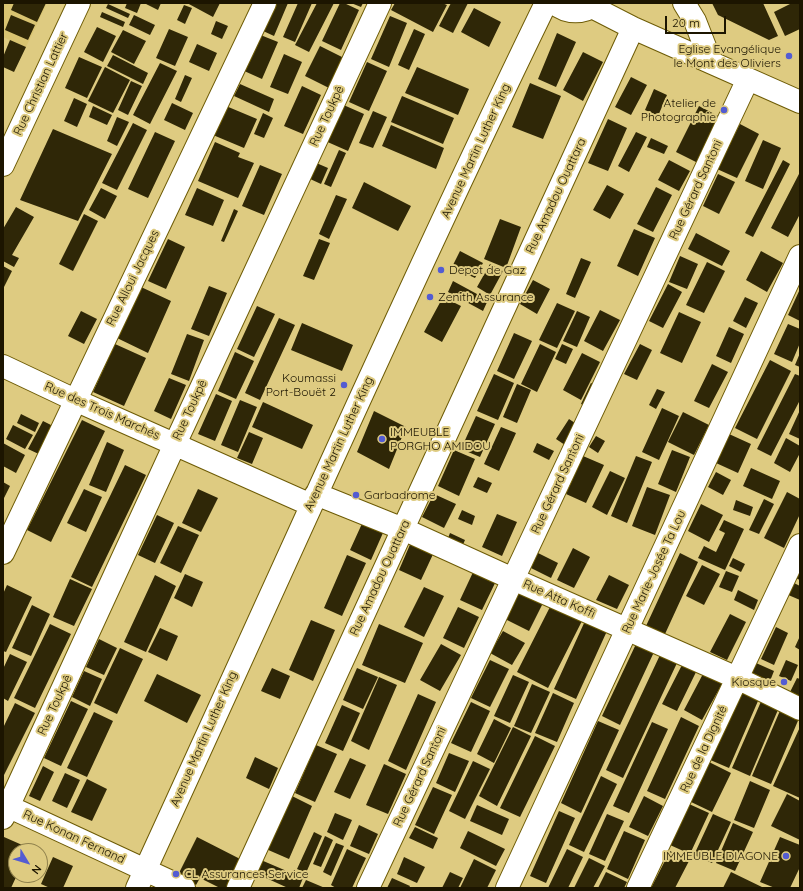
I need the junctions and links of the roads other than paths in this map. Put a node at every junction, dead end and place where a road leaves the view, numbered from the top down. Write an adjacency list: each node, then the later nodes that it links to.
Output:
1 (79, 3): 12 (street, Rue Christian Lattier)
2 (265, 3): 15 (street, Rue Alloui Jacques)
3 (380, 3): 16 (street, Rue Toukpê)
4 (546, 3): 17 (street, Avenue Martin Luther King)
5 (554, 3): 7 (street)
6 (684, 3): 9 (street)
7 (594, 5): 8 (street)
8 (633, 28): 9 (street); 18 (street, Rue Amadou Ouattara)
9 (711, 62): 10 (street)
10 (748, 80): 11 (street); 21 (street, Rue Gérard Santoni)
11 (800, 102)
12 (3, 165)
13 (800, 256): 22 (street, Rue Marie-Josée Ta Lou)
14 (3, 366): 15 (street, Rue des Trois Marchés)
15 (75, 400): 16 (street, Rue des Trois Marchés); 20 (street, Rue Alloui Jacques)
16 (175, 444): 17 (street, Rue des Trois Marchés); 25 (street, Rue Toukpê)
17 (313, 500): 18 (street, Rue Atta Koffi); 26 (street, Avenue Martin Luther King)
18 (403, 529): 21 (street, Rue Atta Koffi); 28 (street, Rue Amadou Ouattara)
19 (800, 545): 23 (street, Rue de la Dignité)
20 (3, 553)
21 (513, 579): 22 (street, Rue Atta Koffi); 29 (street, Rue Gérard Santoni)
22 (627, 629): 23 (street, Rue Atta Koffi); 30 (street, Rue Marie-Josée Ta Lou)
23 (737, 678): 24 (street, Rue Atta Koffi); 31 (street, Rue de la Dignité)
24 (800, 709)
25 (5, 810): 26 (street, Rue Konan Fernand)
26 (141, 879): 27 (street, Rue Konan Fernand)
27 (184, 888)
28 (238, 888)
29 (368, 888)
30 (507, 888)
31 (638, 888)

